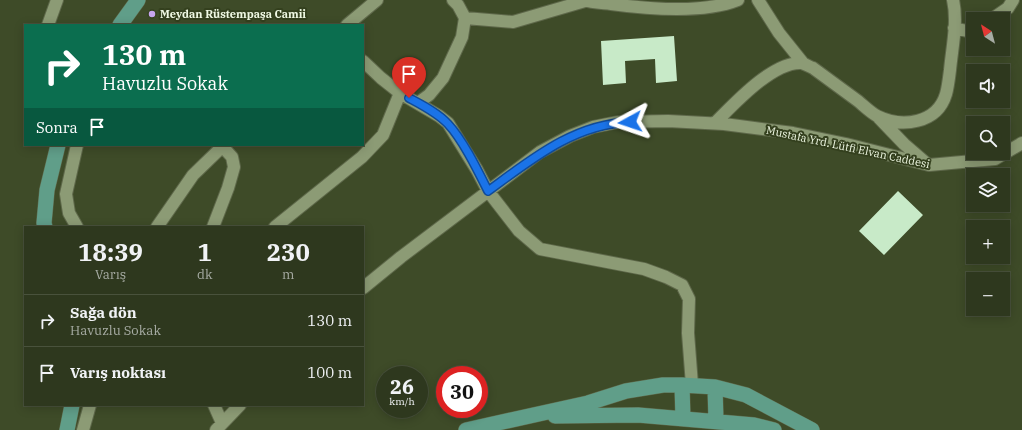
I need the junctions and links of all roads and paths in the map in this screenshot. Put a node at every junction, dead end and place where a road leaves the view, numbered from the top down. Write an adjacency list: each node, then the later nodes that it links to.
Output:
1 (57, 0): 12 (street)
2 (138, 0): 13 (main road)
3 (377, 0): 14 (street)
4 (453, 0): 11 (street)
5 (584, 0): 6 (street); 11 (street)
6 (738, 0)
7 (758, 0): 18 (street)
8 (953, 0): 15 (street)
9 (1013, 0): 10 (street)
10 (1002, 12)
11 (465, 18): 20 (street)
12 (48, 24)
13 (121, 24)
14 (348, 24)
15 (954, 28): 16 (street); 21 (street)
16 (966, 31)
17 (364, 62): 19 (street)
18 (803, 63): 21 (street); 22 (street)
19 (400, 93): 20 (street); 33 (street)
20 (418, 103): 28 (street)
21 (877, 115): 27 (street)
22 (715, 123): 27 (street, Mustafa Yrd. Lütfi Elvan Caddesi); 28 (street, Mustafa Yrd. Lütfi Elvan Caddesi)
23 (1022, 143): 27 (street, Mustafa Yrd. Lütfi Elvan Caddesi)
24 (77, 146): 30 (street)
25 (223, 146): 31 (street); 32 (street)
26 (55, 148): 29 (main road)
27 (929, 165)
28 (488, 191): 34 (street, Mustafa Yrd. Lütfi Elvan Caddesi); 35 (street)
29 (45, 226)
30 (76, 226)
31 (158, 226)
32 (213, 226)
33 (276, 226)
34 (364, 287)
35 (687, 385): 36 (main road); 41 (main road); 43 (main road)
36 (715, 387): 42 (main road); 49 (main road)
37 (72, 406): 45 (main road)
38 (90, 406): 46 (street)
39 (214, 406): 44 (street)
40 (239, 406): 44 (street)
41 (526, 416): 43 (main road); 47 (main road)
42 (716, 421): 43 (main road); 48 (main road)
43 (693, 423)
44 (219, 427)
45 (67, 430)
46 (83, 430)
47 (466, 430)
48 (774, 430)
49 (812, 430)

